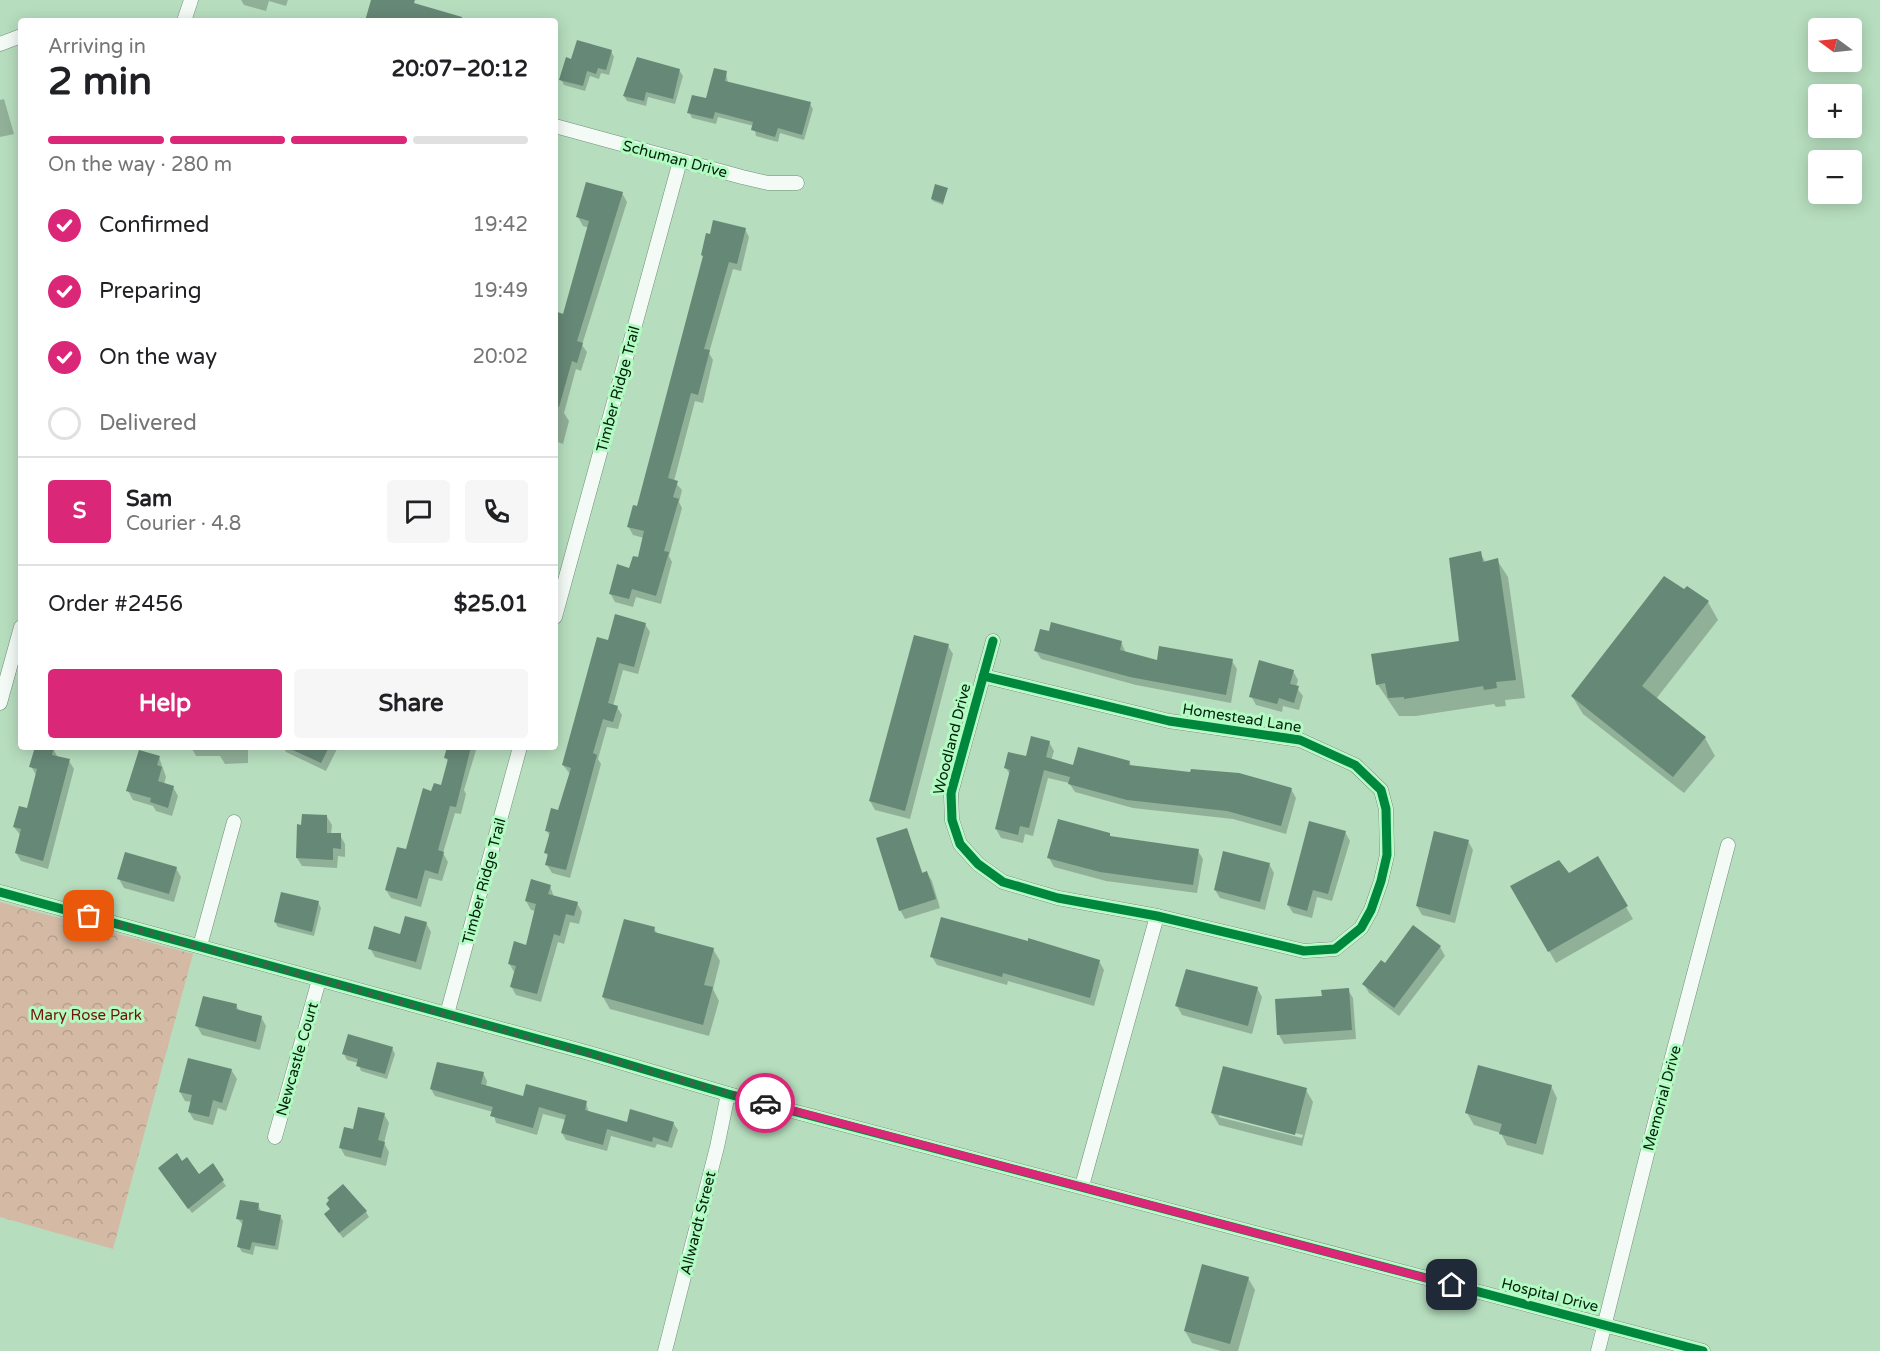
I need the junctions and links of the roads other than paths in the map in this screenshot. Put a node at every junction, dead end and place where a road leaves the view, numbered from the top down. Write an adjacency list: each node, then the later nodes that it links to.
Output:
1 (191, 0): 2 (street)
2 (185, 18)
3 (18, 37): 4 (street)
4 (0, 44)
5 (558, 127): 6 (street, Schuman Drive)
6 (680, 161): 7 (street, Schuman Drive); 8 (street, Timber Ridge Trail)
7 (797, 183)
8 (558, 606)
9 (18, 638): 12 (street)
10 (993, 641): 11 (street, Woodland Drive)
11 (983, 676): 17 (street, Woodland Drive); 17 (street, Homestead Lane)
12 (0, 703)
13 (519, 750): 20 (street, Timber Ridge Trail)
14 (234, 822): 18 (street)
15 (1728, 845): 24 (street, Memorial Drive)
16 (0, 892): 18 (street, Hospital Drive)
17 (1157, 916): 23 (street)
18 (200, 946): 19 (street, Hospital Drive)
19 (319, 980): 20 (street, Hospital Drive); 22 (street, Newcastle Court)
20 (447, 1014): 21 (street, Hospital Drive)
21 (728, 1094): 23 (street, Hospital Drive); 25 (street, Allwardt Street)
22 (275, 1137)
23 (1082, 1186): 24 (street, Hospital Drive)
24 (1606, 1324): 26 (street, Memorial Drive); 27 (street, Hospital Drive)
25 (665, 1351)
26 (1598, 1351)
27 (1703, 1351)

